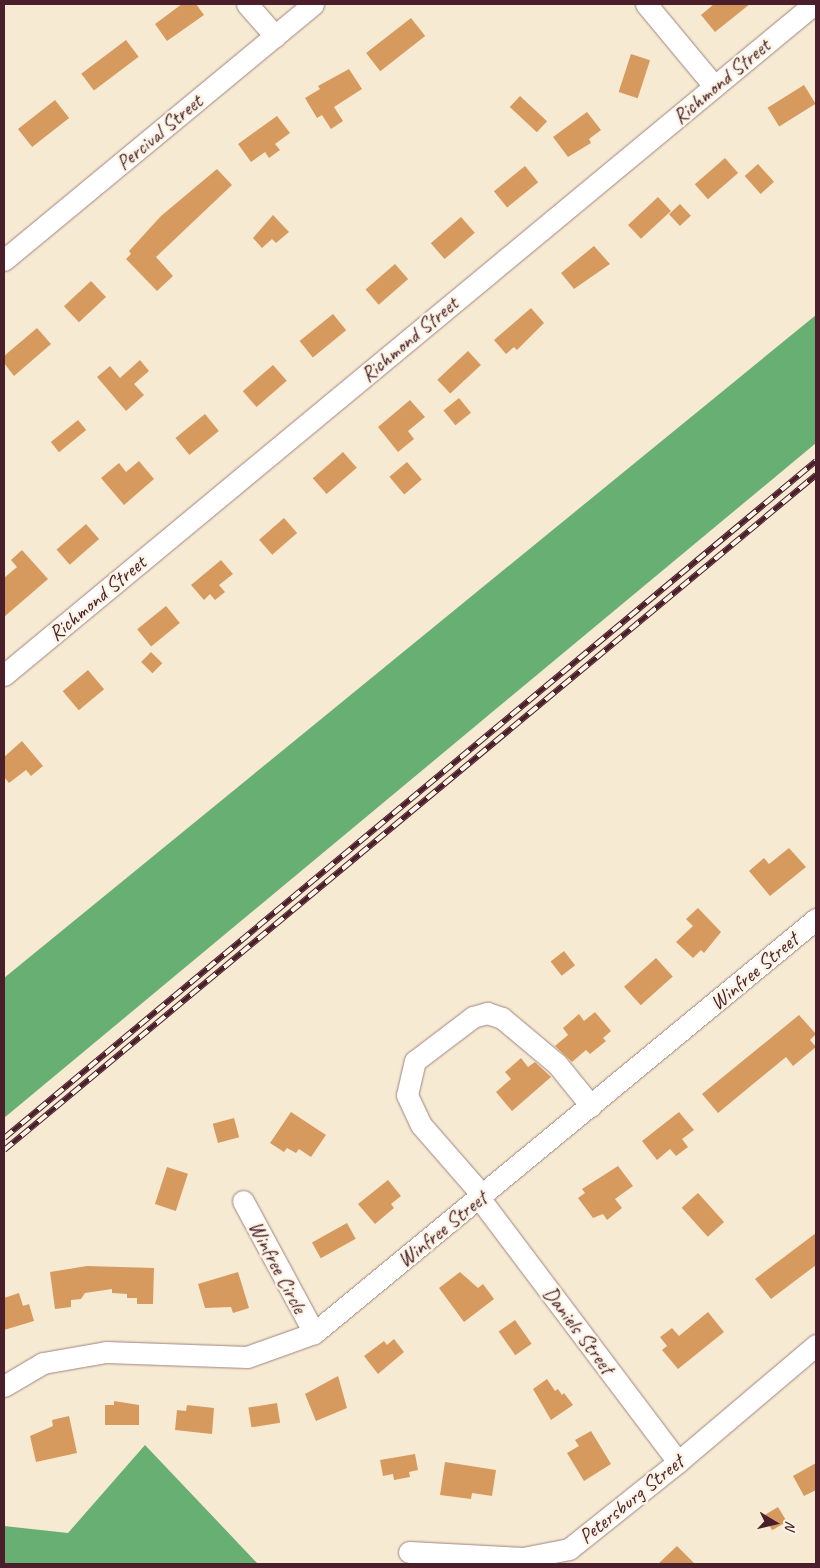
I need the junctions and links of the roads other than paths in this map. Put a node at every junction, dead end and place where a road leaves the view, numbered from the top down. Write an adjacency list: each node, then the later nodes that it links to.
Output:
1 (247, 4): 5 (street)
2 (313, 4): 5 (street, Percival Street)
3 (646, 4): 6 (street)
4 (814, 4): 6 (street, Richmond Street)
5 (275, 36): 7 (street, Percival Street)
6 (714, 86): 8 (street, Richmond Street)
7 (4, 260)
8 (4, 675)
9 (816, 919): 10 (street, Winfree Street)
10 (591, 1106): 11 (street, Winfree Street); 11 (street, Daniels Street)
11 (482, 1197): 13 (street, Winfree Street); 16 (street, Daniels Street)
12 (243, 1201): 13 (street, Winfree Circle)
13 (314, 1332): 15 (street, Winfree Street)
14 (816, 1345): 16 (street, Petersburg Street)
15 (4, 1386)
16 (678, 1462): 17 (street, Petersburg Street)
17 (409, 1552)

